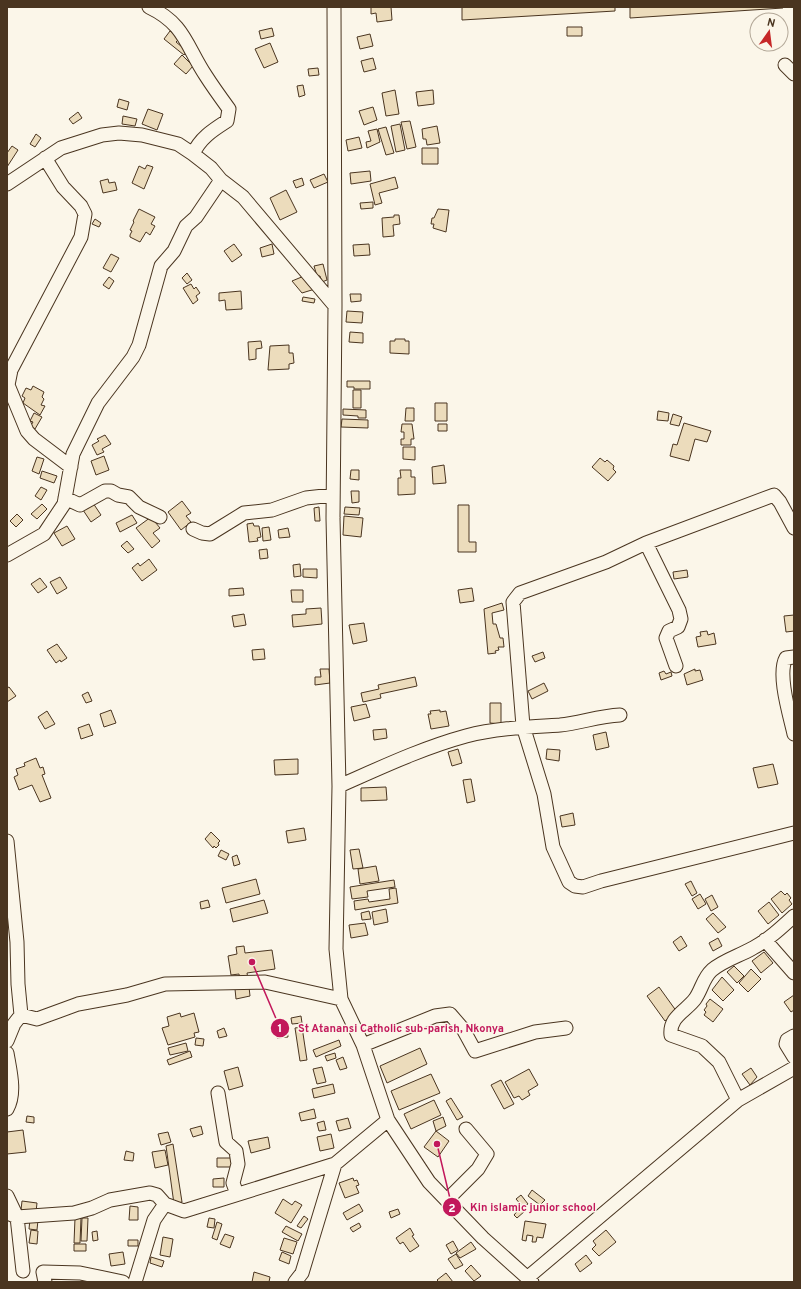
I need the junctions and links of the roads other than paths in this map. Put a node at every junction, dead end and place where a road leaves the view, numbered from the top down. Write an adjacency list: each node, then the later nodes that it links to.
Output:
1 (149, 7): 3 (street)
2 (334, 7): 7 (street)
3 (193, 154): 4 (street); 5 (street)
4 (45, 158): 6 (street); 8 (street)
5 (221, 180): 7 (street); 8 (street)
6 (7, 184)
7 (336, 306): 9 (street)
8 (71, 466): 10 (street)
9 (333, 495): 13 (street); 21 (street)
10 (65, 498): 11 (street); 15 (street)
11 (160, 517)
12 (794, 528): 14 (street)
13 (193, 529)
14 (646, 543): 17 (street); 19 (street)
15 (7, 555)
16 (794, 657): 20 (street)
17 (676, 666)
18 (620, 715): 19 (street)
19 (523, 726): 21 (street); 22 (street)
20 (794, 734)
21 (339, 786): 28 (street)
22 (794, 833)
23 (7, 841): 26 (street)
24 (794, 916): 25 (street)
25 (765, 940): 27 (street); 38 (street)
26 (12, 943): 29 (street)
27 (794, 973)
28 (341, 999): 29 (street); 33 (street)
29 (21, 1015): 32 (street)
30 (566, 1028): 33 (street)
31 (794, 1036): 35 (street)
32 (7, 1041)
33 (363, 1045): 40 (street)
34 (7, 1053): 39 (street)
35 (794, 1057)
36 (794, 1068): 38 (street)
37 (218, 1094): 43 (street)
38 (738, 1100): 49 (street)
39 (7, 1109)
40 (388, 1120): 42 (street); 45 (street)
41 (466, 1129): 45 (street)
42 (335, 1164): 43 (street); 53 (street)
43 (237, 1194): 46 (street)
44 (7, 1196): 47 (street)
45 (447, 1200): 49 (street)
46 (165, 1204): 47 (street); 52 (street)
47 (12, 1214): 48 (street)
48 (23, 1271)
49 (530, 1280)
50 (45, 1282): 51 (street)
51 (123, 1282)
52 (135, 1282)
53 (295, 1282)

